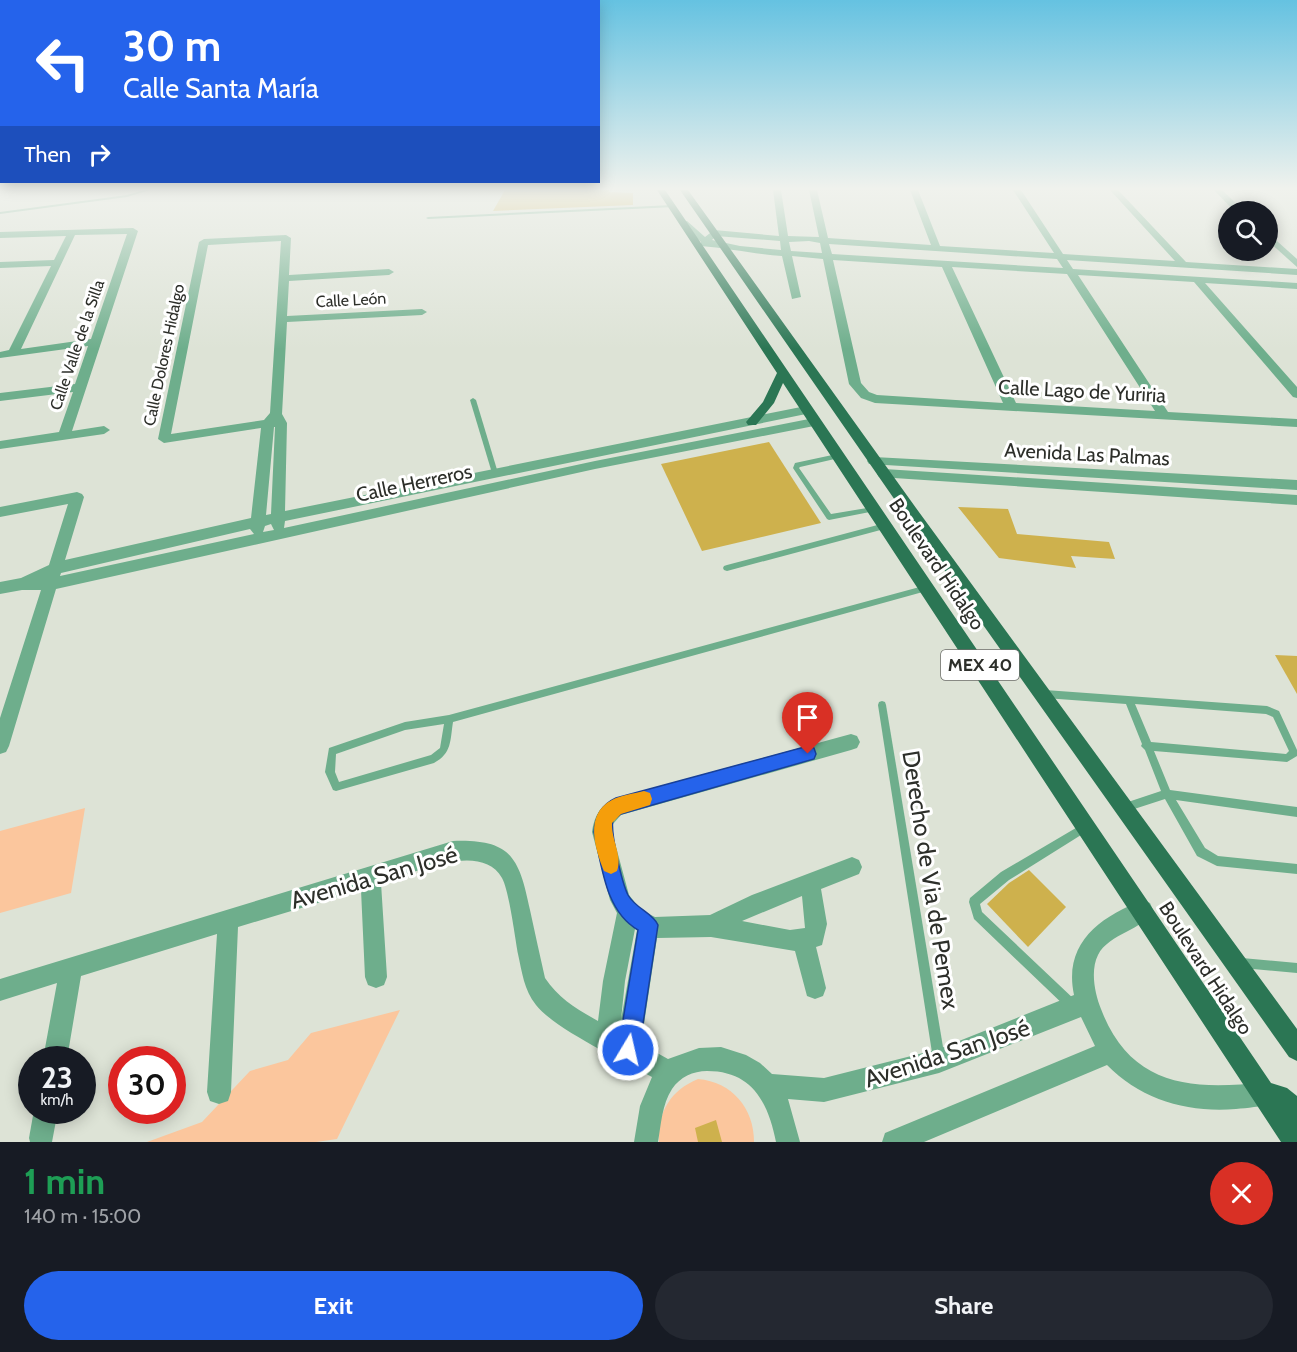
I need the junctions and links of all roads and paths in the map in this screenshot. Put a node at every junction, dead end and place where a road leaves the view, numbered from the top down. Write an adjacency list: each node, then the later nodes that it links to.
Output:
1 (67, 243): 19 (street)
2 (129, 243): 33 (street, Calle Valle de la Silla)
3 (204, 243): 44 (street, Calle Dolores Hidalgo)
4 (286, 243): 27 (street, Calle Dolores Hidalgo)
5 (713, 243): 36 (main road, Boulevard Hidalgo / MEX 40)
6 (713, 243): 51 (main road, Boulevard Hidalgo / MEX 40)
7 (732, 243): 16 (street)
8 (786, 243): 16 (street)
9 (824, 243): 17 (street)
10 (856, 243): 15 (street)
11 (935, 243): 15 (street)
12 (1050, 243): 18 (street)
13 (1164, 243): 23 (street)
14 (1278, 246): 21 (street)
15 (937, 249): 18 (street)
16 (786, 252): 17 (street); 30 (street)
17 (827, 256): 20 (street); 41 (street, Calle Lago de Yuriria)
18 (1058, 257): 23 (street); 25 (street)
19 (57, 263): 22 (street); 34 (street)
20 (945, 263): 25 (street); 41 (street)
21 (1297, 264)
22 (0, 265)
23 (1184, 265): 26 (street)
24 (389, 272): 27 (street)
25 (1068, 272): 28 (street); 42 (street)
26 (1297, 272)
27 (284, 278): 32 (street)
28 (1197, 280): 29 (street); 38 (street)
29 (1297, 286)
30 (796, 297)
31 (422, 312): 32 (street, Calle León)
32 (282, 319): 44 (street)
33 (95, 342): 34 (street); 37 (street, Calle Valle de la Silla)
34 (13, 353): 35 (street)
35 (0, 355)
36 (782, 375): 43 (main road, Boulevard Hidalgo / MEX 40); 45 (main road)
37 (81, 387): 39 (street); 48 (street, Calle Valle de la Silla)
38 (1297, 394)
39 (0, 397)
40 (473, 400): 54 (lane)
41 (1011, 406): 42 (street, Calle Lago de Yuriria)
42 (1164, 415): 46 (street, Calle Lago de Yuriria)
43 (810, 416): 45 (street, Calle Herreros); 50 (main road, Boulevard Hidalgo / MEX 40); 63 (street, Calle Herreros)
44 (275, 420): 52 (street); 55 (street)
45 (752, 422): 54 (street, Calle Herreros)
46 (1297, 423)
47 (105, 429): 48 (street)
48 (64, 435): 49 (street)
49 (0, 445)
50 (837, 456): 61 (main road, Boulevard Hidalgo / MEX 40); 61 (lane)
51 (879, 468): 53 (street, Avenida Las Palmas); 75 (main road, Boulevard Hidalgo / MEX 40)
52 (280, 471): 55 (street); 64 (street)
53 (936, 471): 56 (street, Avenida Las Palmas); 58 (street, Avenida Las Palmas)
54 (495, 473): 59 (street, Calle Herreros)
55 (262, 474): 65 (street)
56 (1212, 481): 57 (street, Avenida Las Palmas); 58 (street)
57 (1297, 485)
58 (1221, 496): 60 (street, Avenida Las Palmas)
59 (371, 499): 63 (street); 64 (street, Calle Herreros)
60 (1297, 500)
61 (873, 509): 66 (main road, Boulevard Hidalgo / MEX 40)
62 (0, 512): 69 (street)
63 (372, 514): 67 (street, Calle Herreros)
64 (278, 518): 65 (street, Calle Herreros); 67 (street)
65 (258, 522): 68 (street); 69 (street, Calle Herreros)
66 (885, 526): 70 (lane); 74 (main road, Boulevard Hidalgo / MEX 40)
67 (278, 534): 68 (street, Calle Herreros)
68 (256, 539): 72 (street, Calle Herreros)
69 (56, 568): 71 (street, Calle Herreros); 72 (street)
70 (727, 568)
71 (22, 584): 72 (street, Calle Herreros); 73 (street, Calle Herreros)
72 (51, 584): 80 (street)
73 (0, 588)
74 (928, 588): 78 (lane); 85 (main road, Boulevard Hidalgo / MEX 40)
75 (1043, 694): 76 (lane); 83 (main road, Boulevard Hidalgo / MEX 40)
76 (1129, 700): 81 (lane); 81 (lane)
77 (882, 705): 108 (lane, Derecho de Via de Pemex)
78 (449, 718): 78 (lane)
79 (851, 742): 90 (street)
80 (0, 746)
81 (1146, 746): 82 (lane)
82 (1167, 794): 83 (lane); 84 (lane); 87 (lane)
83 (1124, 807): 96 (main road, Boulevard Hidalgo / MEX 40)
84 (1297, 812)
85 (1087, 826): 91 (main road, Boulevard Hidalgo / MEX 40); 102 (lane)
86 (852, 867): 89 (street)
87 (1297, 868)
88 (370, 876): 92 (street, Avenida San José); 99 (street); 103 (street, Avenida San José)
89 (810, 882): 93 (street); 95 (street)
90 (628, 910): 94 (street); 103 (street)
91 (1143, 910): 102 (street); 112 (main road, Boulevard Hidalgo / MEX 40)
92 (228, 921): 97 (street, Avenida San José); 111 (street)
93 (711, 926): 94 (street); 95 (street)
94 (651, 927): 106 (street)
95 (803, 940): 100 (street)
96 (1236, 963): 98 (lane); 104 (main road, Boulevard Hidalgo / MEX 40)
97 (71, 969): 101 (street, Avenida San José); 105 (street)
98 (1297, 969)
99 (376, 977)
100 (815, 988)
101 (0, 990)
102 (1080, 1005): 107 (street); 108 (street, Avenida San José)
103 (608, 1039): 106 (street, Avenida San José)
104 (1294, 1041)
105 (57, 1046)
106 (628, 1050): 109 (street, Avenida San José)
107 (1111, 1051): 112 (street); 118 (street)
108 (939, 1061): 110 (street, Avenida San José)
109 (669, 1073): 110 (street); 116 (street)
110 (768, 1086): 117 (street)
111 (219, 1092)
112 (1264, 1095): 113 (main road); 119 (main road, Boulevard Hidalgo / MEX 40)
113 (1297, 1110)
114 (44, 1124): 115 (street)
115 (41, 1138)
116 (646, 1142)
117 (788, 1142)
118 (894, 1142)
119 (1296, 1142)

